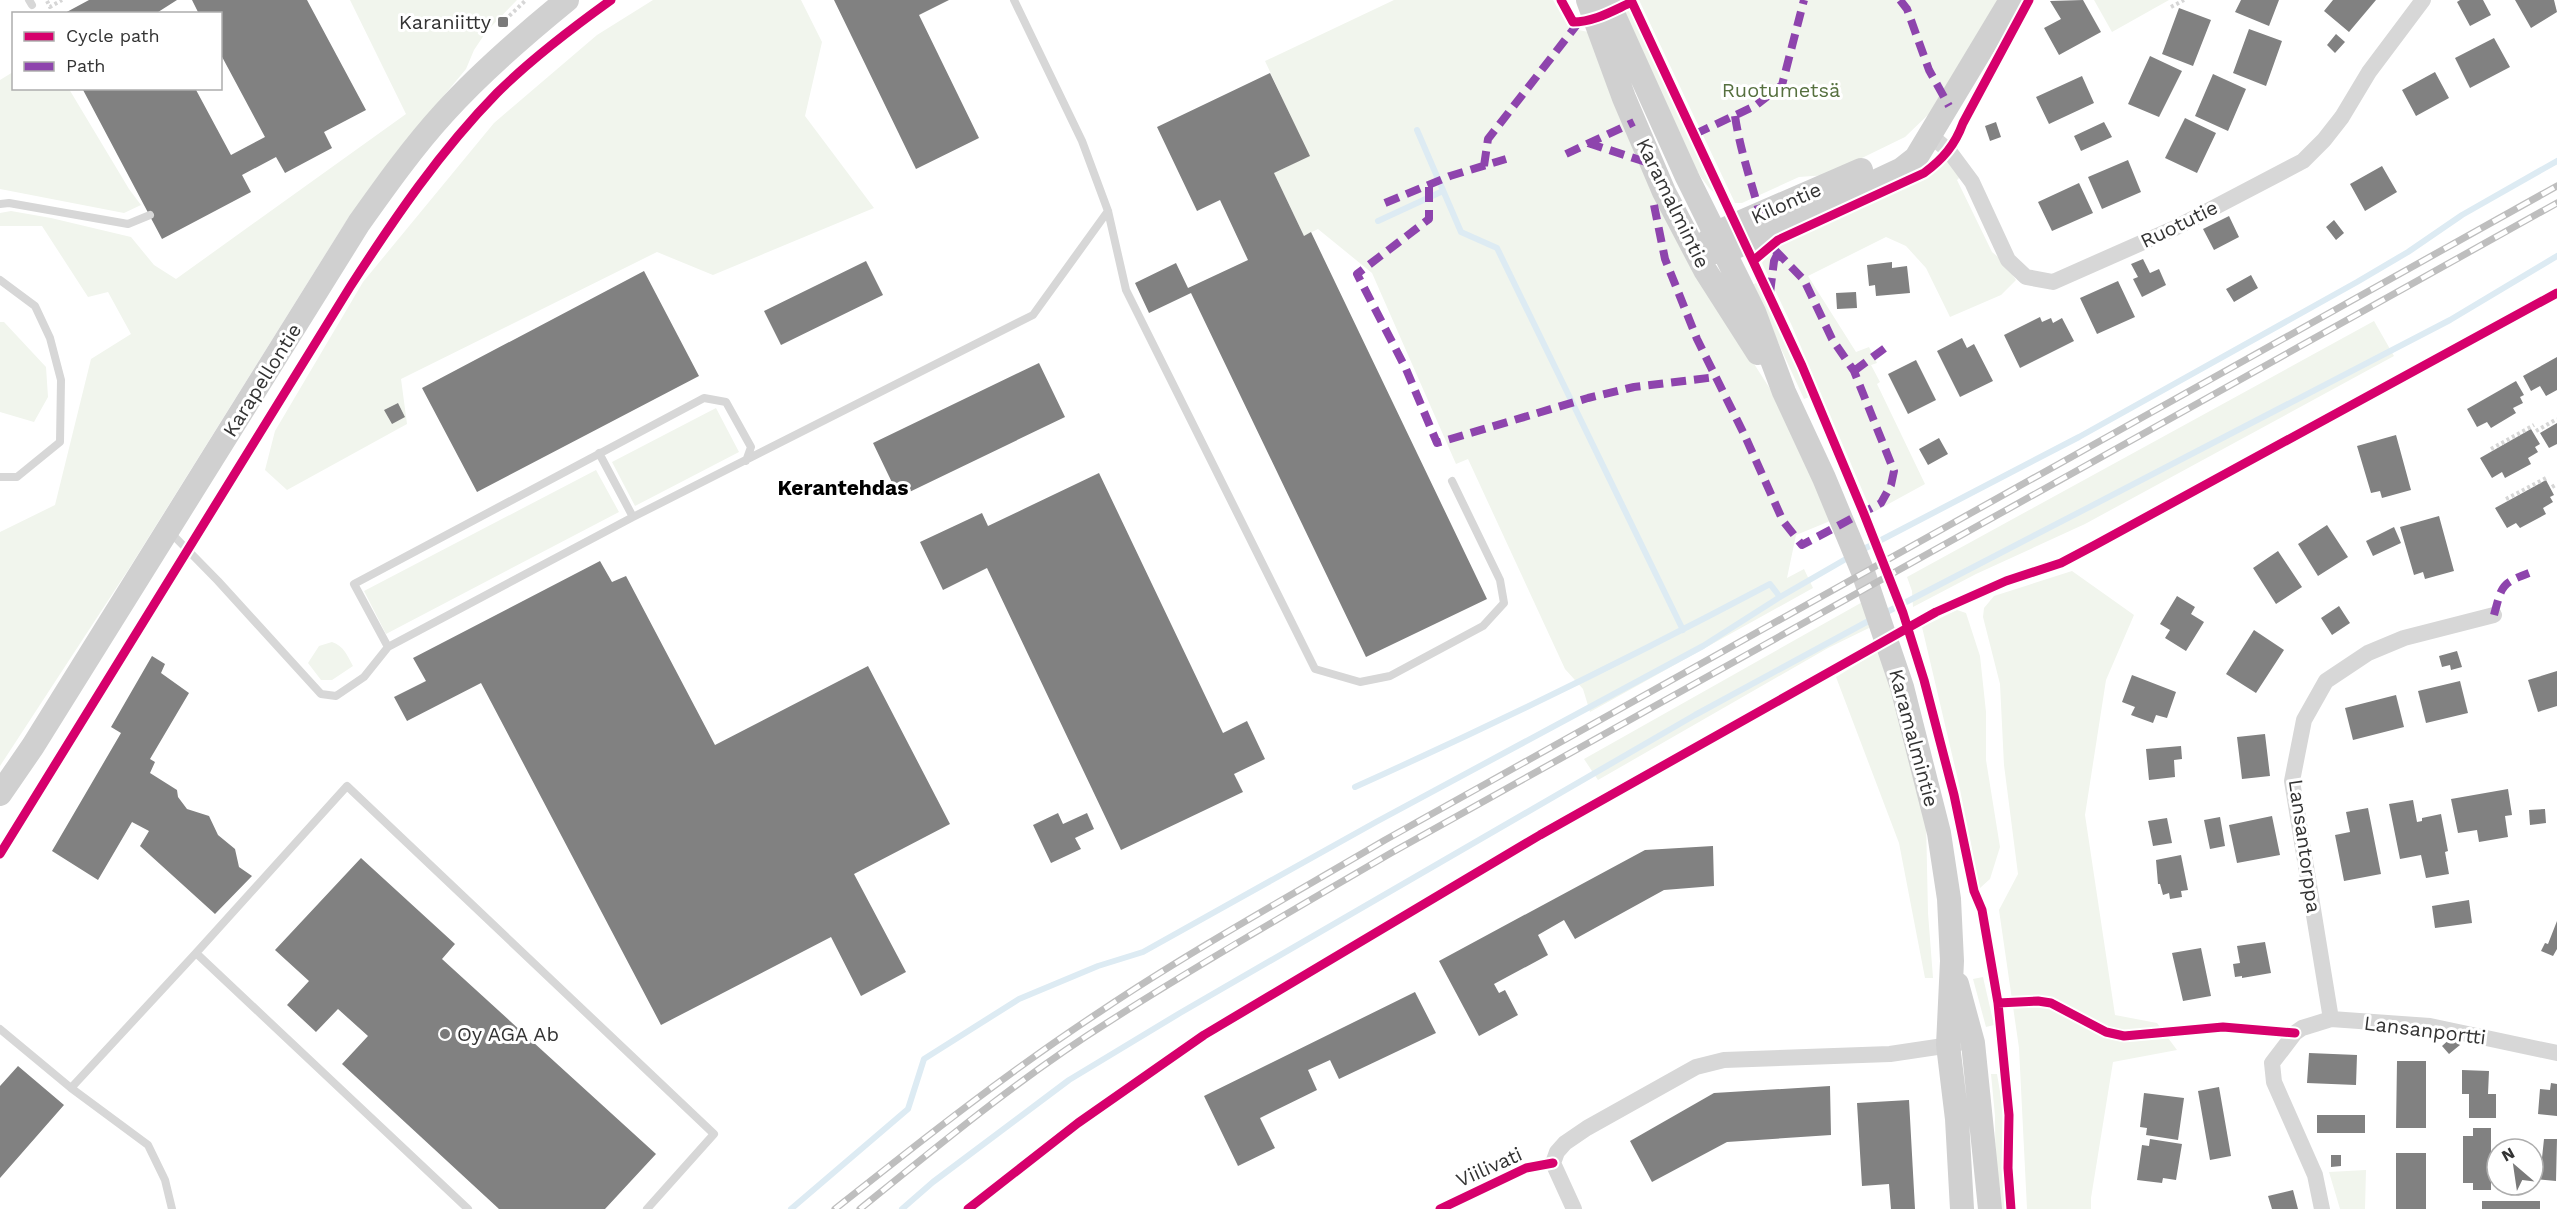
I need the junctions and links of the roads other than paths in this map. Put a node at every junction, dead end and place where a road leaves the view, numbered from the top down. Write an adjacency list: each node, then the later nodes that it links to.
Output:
1 (567, 0): 20 (street, Karapellontie)
2 (1014, 0): 9 (lane)
3 (1588, 0): 12 (street, Karamalmintie)
4 (1607, 0): 11 (street, Karamalmintie)
5 (2011, 0): 7 (street, Kilontie)
6 (2423, 0): 7 (street, Ruotutie)
7 (1929, 134): 11 (street, Kilontie)
8 (0, 204): 10 (lane)
9 (1108, 211): 16 (lane); 18 (lane)
10 (150, 215)
11 (1721, 242): 12 (street, Kilontie); 14 (street, Karamalmintie)
12 (1695, 253): 14 (street, Karamalmintie)
13 (0, 280): 17 (lane)
14 (1784, 392): 25 (street, Karamalmintie)
15 (599, 453): 16 (lane); 19 (lane); 22 (lane)
16 (746, 461): 19 (lane)
17 (0, 477)
18 (1452, 481)
19 (633, 517): 22 (lane)
20 (168, 530): 22 (lane); 23 (street, Karapellontie)
21 (2494, 615): 26 (street, Lansantorppa)
22 (388, 647)
23 (0, 794)
24 (195, 953): 31 (lane); 33 (lane); 34 (lane)
25 (1952, 961): 28 (street, Karamalmintie); 29 (street, Karamalmintie)
26 (2331, 1019): 30 (street, Lansanportti); 38 (street, Lansanportti)
27 (0, 1029): 31 (lane)
28 (1973, 1042): 29 (street, Viilivati); 37 (street, Karamalmintie)
29 (1948, 1045): 35 (street, Viilivati); 36 (street, Karamalmintie)
30 (2557, 1053)
31 (71, 1088): 32 (lane)
32 (172, 1209)
33 (468, 1209)
34 (647, 1209)
35 (1574, 1209)
36 (1962, 1209)
37 (1990, 1209)
38 (2322, 1209)

